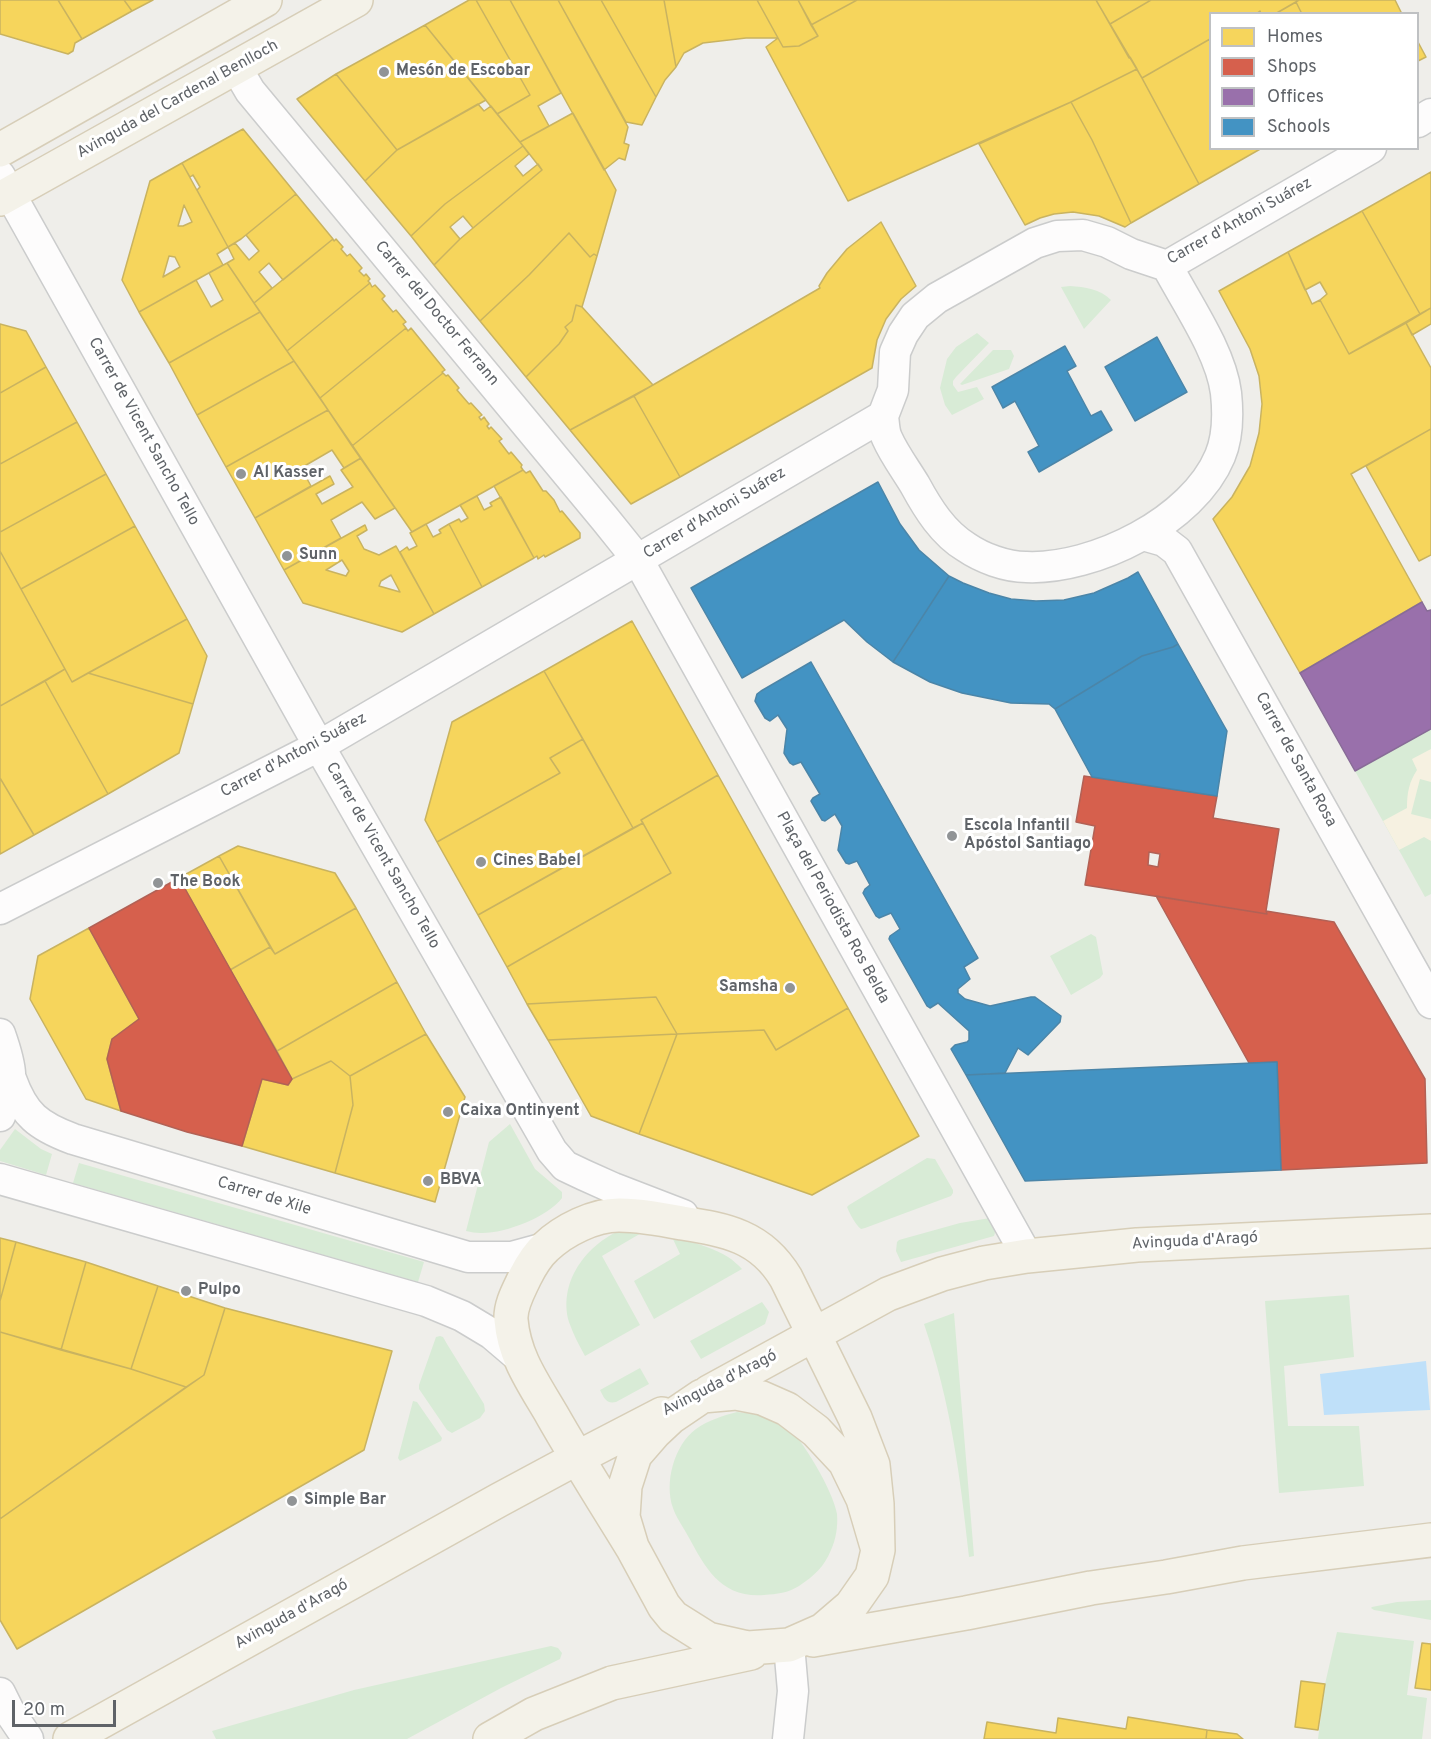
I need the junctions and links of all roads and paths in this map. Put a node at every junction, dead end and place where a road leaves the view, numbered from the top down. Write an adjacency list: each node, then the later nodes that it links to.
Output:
1 (265, 0): 4 (main road)
2 (356, 0): 3 (main road, Avinguda del Cardenal Benlloch)
3 (236, 67): 6 (main road, Avinguda del Cardenal Benlloch); 10 (street, Carrer del Doctor Ferrann)
4 (0, 150)
5 (1368, 150): 7 (street, Carrer d'Antoni Suárez)
6 (3, 190): 11 (street, Carrer de Vicent Sancho Tello)
7 (1167, 266): 8 (street, Carrer d'Antoni Suárez); 9 (street)
8 (883, 416): 9 (street); 10 (street, Carrer d'Antoni Suárez)
9 (1143, 535): 13 (street, Carrer de Santa Rosa)
10 (638, 560): 11 (street, Carrer d'Antoni Suárez); 21 (street, Plaça del Periodista Ros Belda)
11 (319, 746): 12 (street, Carrer d'Antoni Suárez); 18 (street, Carrer de Vicent Sancho Tello)
12 (0, 909)
13 (1431, 1003)
14 (0, 1034): 15 (street)
15 (11, 1079): 16 (street); 20 (street, Carrer de Xile)
16 (0, 1116)
17 (0, 1179): 23 (street)
18 (720, 1229): 20 (main road); 22 (main road)
19 (1431, 1231): 21 (main road, Avinguda d'Aragó)
20 (545, 1248): 23 (main road)
21 (1027, 1256): 22 (main road, Avinguda d'Aragó)
22 (814, 1335): 24 (main road, Avinguda d'Aragó); 28 (main road)
23 (519, 1357): 25 (main road)
24 (702, 1396): 25 (main road, Avinguda d'Aragó); 27 (main road); 28 (main road)
25 (577, 1458): 27 (main road); 32 (main road, Avinguda d'Aragó)
26 (1431, 1540): 29 (main road)
27 (632, 1547): 29 (main road)
28 (878, 1550): 29 (main road)
29 (789, 1645): 33 (main road); 34 (street)
30 (0, 1693): 31 (street)
31 (28, 1739)
32 (70, 1739)
33 (490, 1739)
34 (788, 1739)

